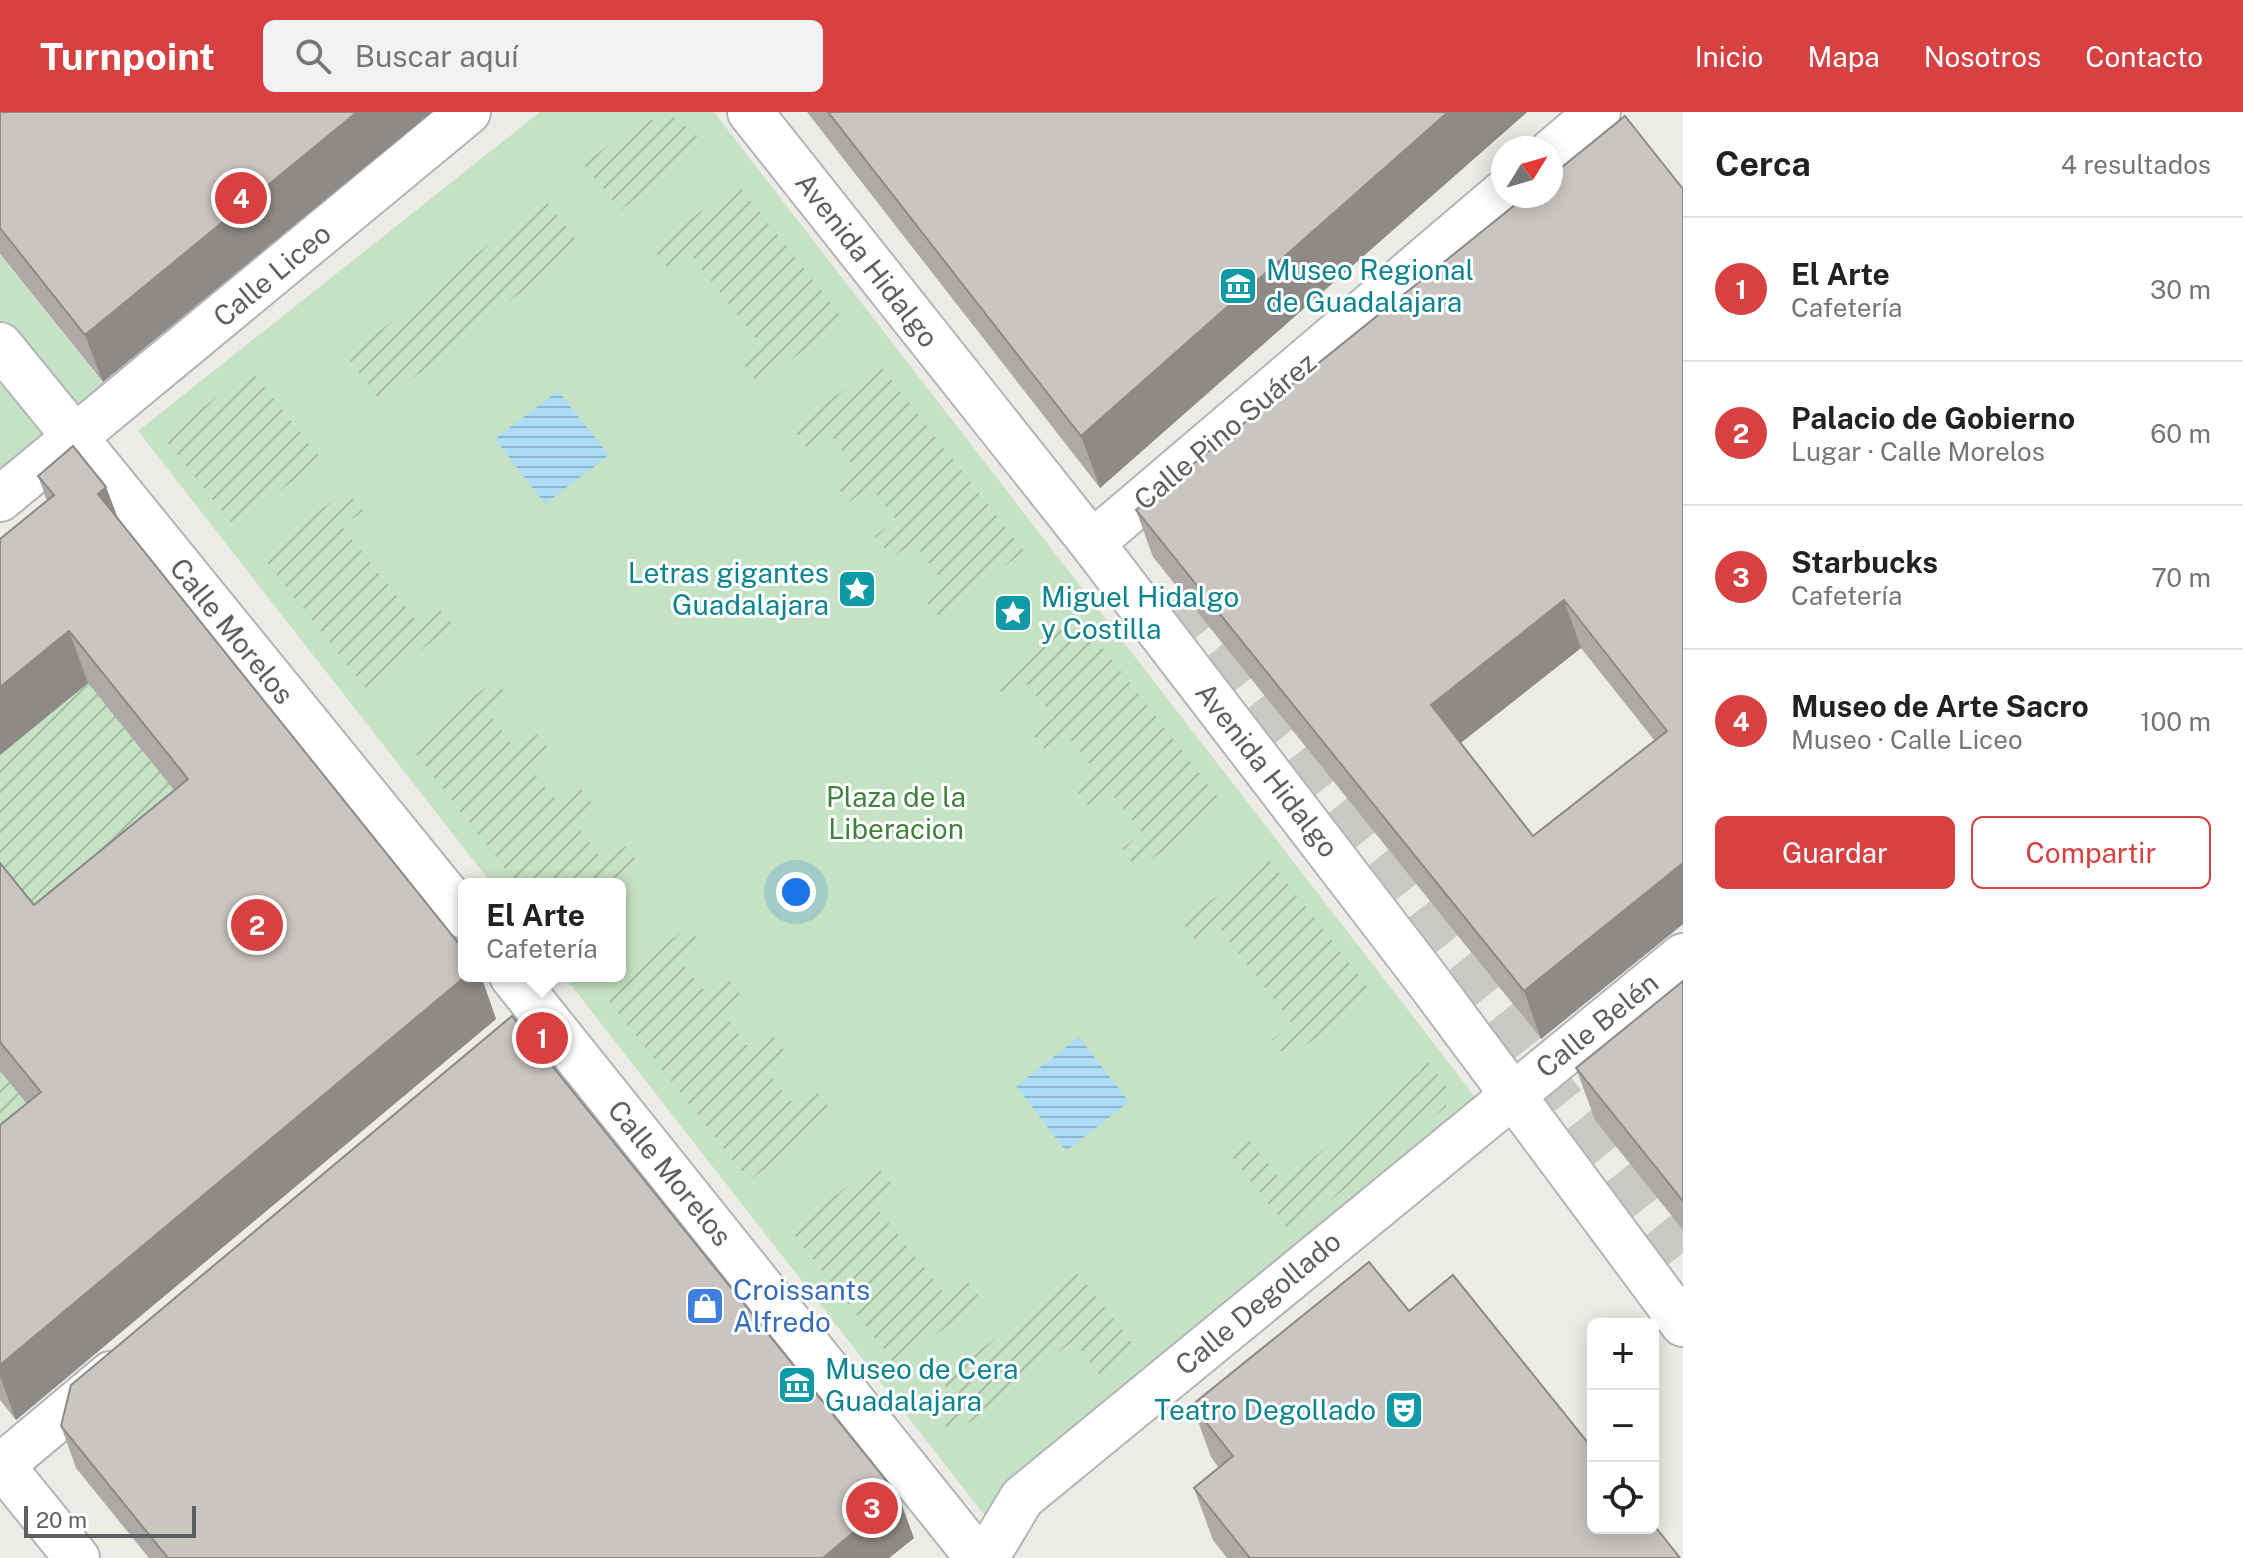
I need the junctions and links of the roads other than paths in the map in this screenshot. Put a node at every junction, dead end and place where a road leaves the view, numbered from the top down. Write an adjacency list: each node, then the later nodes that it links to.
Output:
1 (468, 112): 7 (street, Calle Liceo)
2 (750, 112): 9 (street, Avenida Hidalgo)
3 (1598, 112): 4 (street)
4 (1563, 142)
5 (1491, 203): 9 (street, Calle Pino Suárez)
6 (0, 345): 7 (street, Calle Morelos)
7 (76, 438): 8 (street, Calle Liceo); 10 (street, Calle Morelos)
8 (0, 499)
9 (1092, 543): 15 (street, Avenida Hidalgo)
10 (458, 909)
11 (1683, 956): 15 (street, Calle Belén)
12 (517, 982): 13 (street, Calle Morelos)
13 (542, 1013): 14 (street); 20 (street, Calle Morelos)
14 (506, 1043)
15 (1510, 1095): 16 (street, Avenida Hidalgo); 21 (street, Calle Degollado)
16 (1683, 1324)
17 (146, 1345): 18 (street)
18 (1, 1465): 19 (street)
19 (77, 1558)
20 (978, 1558)
21 (986, 1558)

